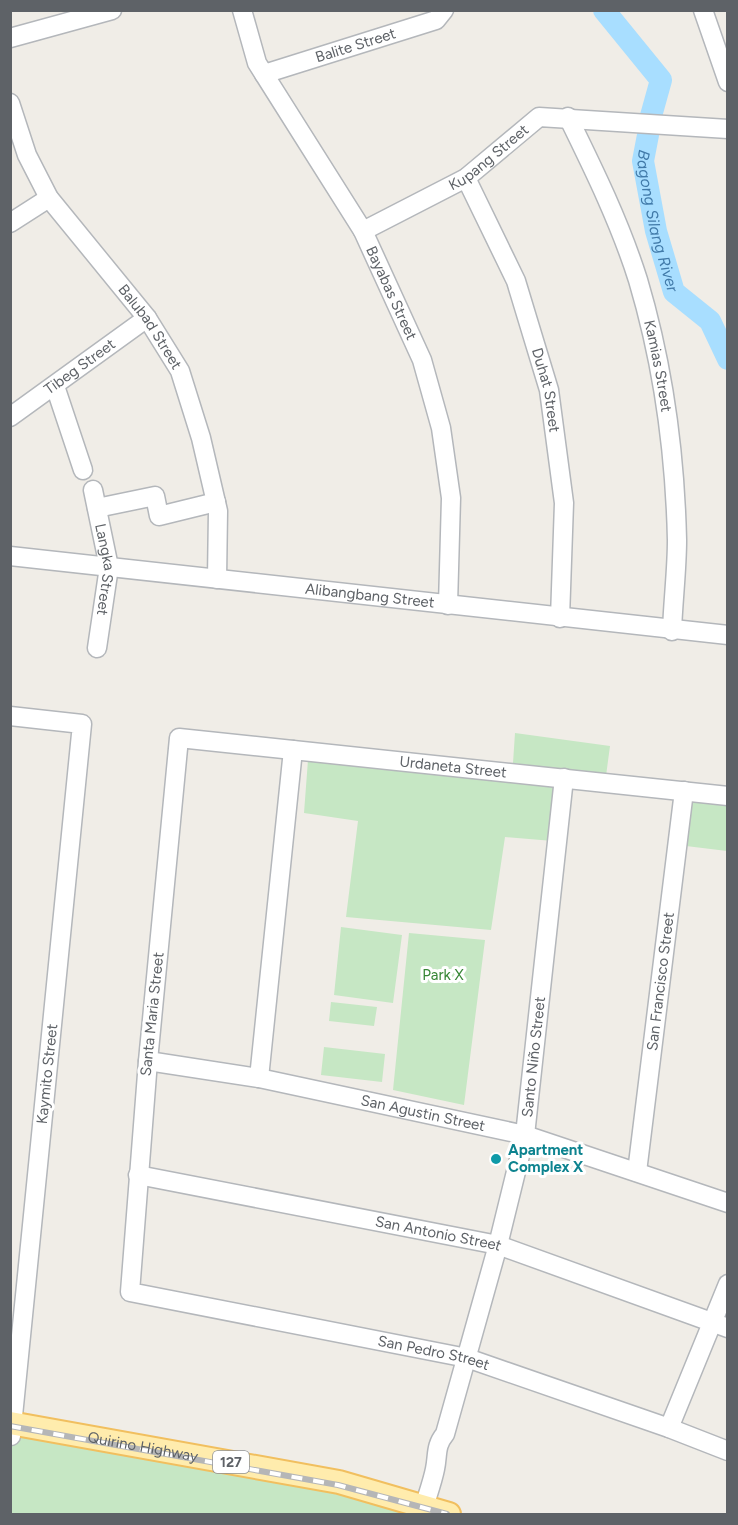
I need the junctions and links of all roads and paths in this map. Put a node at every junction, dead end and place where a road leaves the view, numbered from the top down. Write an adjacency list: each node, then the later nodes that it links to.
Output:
1 (112, 10): 5 (street)
2 (242, 10): 6 (street, Bayabas Street)
3 (444, 10): 6 (street, Balite Street)
4 (703, 10): 7 (street)
5 (10, 38)
6 (264, 74): 14 (street, Bayabas Street)
7 (728, 82)
8 (10, 103): 12 (street, Balubad Street)
9 (568, 117): 10 (street, Kupang Street); 11 (street, Kupang Street); 25 (street, Kamias Street)
10 (728, 129)
11 (466, 178): 14 (street, Kupang Street); 24 (street, Duhat Street)
12 (49, 198): 13 (street); 15 (street, Balubad Street)
13 (10, 223)
14 (363, 231): 23 (street, Bayabas Street)
15 (147, 318): 16 (street, Tibeg Street); 19 (street, Balubad Street)
16 (55, 386): 17 (street, Tibeg Street); 18 (street)
17 (10, 417)
18 (83, 470)
19 (216, 502): 21 (street, Langka Street); 22 (street, Balubad Street)
20 (10, 556): 21 (street, Alibangbang Street)
21 (109, 567): 22 (street, Alibangbang Street); 27 (street, Langka Street)
22 (217, 579): 23 (street, Alibangbang Street)
23 (448, 605): 24 (street, Alibangbang Street)
24 (560, 618): 25 (street, Alibangbang Street)
25 (672, 631): 26 (street, Alibangbang Street)
26 (728, 635)
27 (97, 648)
28 (10, 716): 42 (street, Kaymito Street)
29 (179, 738): 30 (street, Urdaneta Street); 34 (street, Santa Maria Street)
30 (293, 750): 31 (street, Urdaneta Street); 35 (street)
31 (564, 778): 32 (street, Urdaneta Street); 36 (street, Santo Niño Street)
32 (684, 791): 33 (street, Urdaneta Street); 37 (street, San Francisco Street)
33 (728, 796)
34 (148, 1061): 35 (street, San Agustin Street); 38 (street, Santa Maria Street)
35 (260, 1078): 36 (street, San Agustin Street)
36 (525, 1135): 37 (street, San Agustin Street); 40 (street, Santo Niño Street)
37 (638, 1172): 39 (street, San Agustin Street)
38 (138, 1175): 40 (street, San Antonio Street); 43 (street, Santa Maria Street)
39 (728, 1203)
40 (498, 1245): 44 (street, San Antonio Street); 45 (street, Santo Niño Street)
41 (728, 1284): 44 (street)
42 (18, 1288): 47 (street, Kaymito Street)
43 (130, 1292): 45 (street, San Pedro Street)
44 (720, 1325): 46 (street)
45 (467, 1358): 46 (street, San Pedro Street); 49 (street, Santo Niño Street)
46 (669, 1428): 48 (street, San Pedro Street)
47 (11, 1430): 49 (main road, Quirino Highway / 127)
48 (728, 1451)
49 (421, 1512): 50 (main road, Quirino Highway / 127)
50 (449, 1515)

